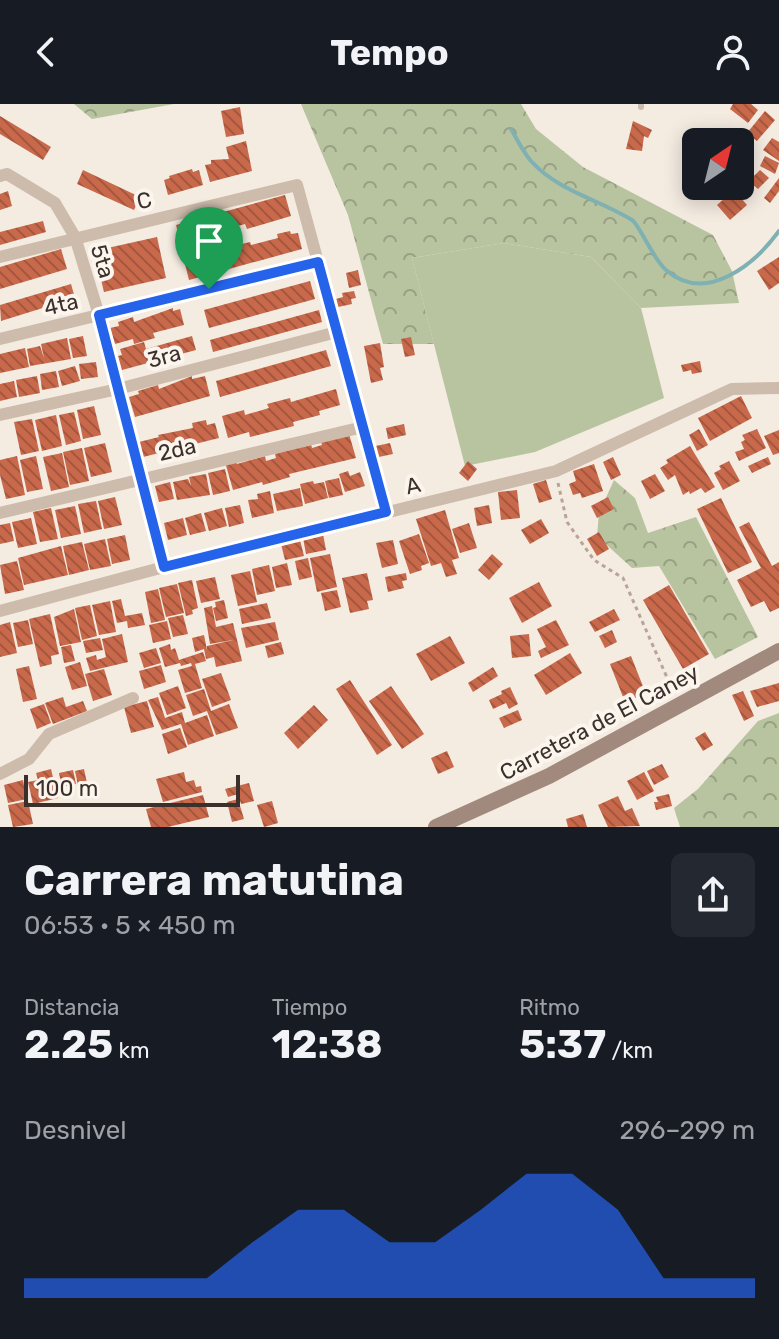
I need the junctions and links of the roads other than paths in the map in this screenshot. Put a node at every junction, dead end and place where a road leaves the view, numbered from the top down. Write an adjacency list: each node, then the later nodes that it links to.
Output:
1 (0, 176): 2 (street, 5ta)
2 (75, 237): 3 (street, C); 4 (street, C); 5 (street, 5ta)
3 (0, 257)
4 (318, 262): 5 (street, 4ta); 6 (street)
5 (99, 315): 7 (street, 4ta); 9 (street, 5ta)
6 (337, 332): 9 (street, 3ra); 11 (street)
7 (0, 339)
8 (779, 388): 13 (street, A)
9 (118, 389): 10 (street, 3ra); 12 (street, 5ta)
10 (0, 415)
11 (363, 427): 12 (street, 2da); 13 (street)
12 (142, 477): 14 (street, 2da); 15 (street, 5ta)
13 (386, 512): 15 (street, A)
14 (0, 513)
15 (164, 567): 16 (street, A)
16 (0, 611)
17 (779, 651): 20 (main road, Carretera de El Caney)
18 (133, 698): 19 (street)
19 (0, 774)
20 (436, 827)

